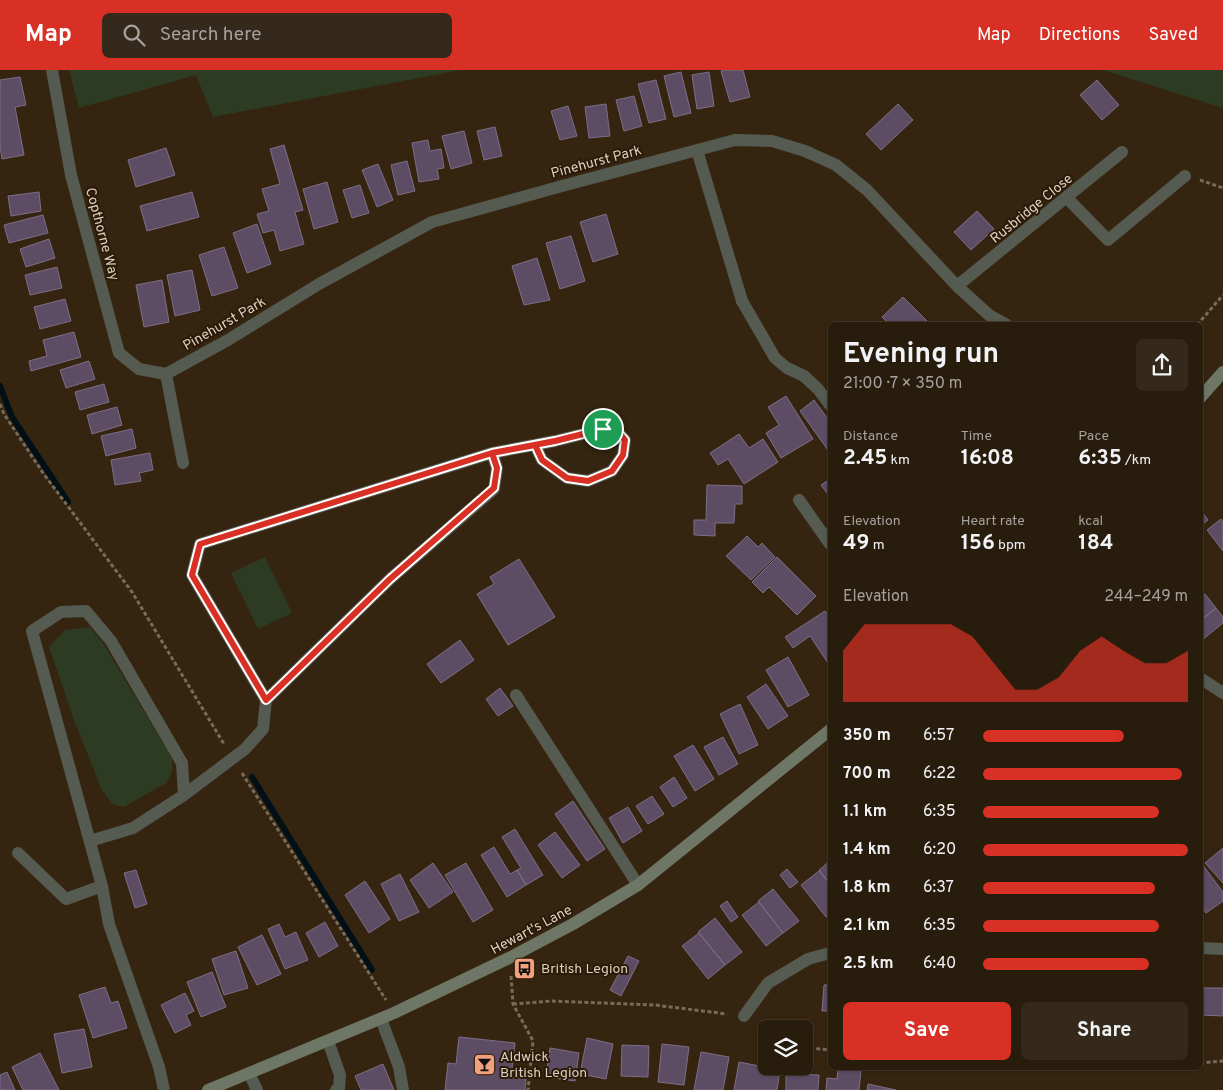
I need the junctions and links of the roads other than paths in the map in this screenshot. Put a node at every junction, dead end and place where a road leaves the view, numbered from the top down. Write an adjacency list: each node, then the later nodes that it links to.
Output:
1 (52, 70): 9 (street, Copthorne Way)
2 (697, 150): 6 (street, Pinehurst Park); 9 (street, Pinehurst Park); 11 (street)
3 (1122, 152): 5 (street, Rusbridge Close)
4 (1185, 176): 5 (street)
5 (1067, 198): 6 (street, Rusbridge Close)
6 (957, 286): 7 (street, Pinehurst Park)
7 (1002, 322)
8 (1223, 372): 10 (street)
9 (166, 374): 14 (street)
10 (1203, 395)
11 (828, 402)
12 (535, 445): 12 (street); 13 (street)
13 (492, 453): 20 (street); 20 (street)
14 (183, 463)
15 (799, 500): 16 (street)
16 (828, 541)
17 (1203, 680): 18 (street)
18 (1223, 693)
19 (516, 695): 25 (street)
20 (266, 700): 22 (street)
21 (828, 732): 25 (street, Hewart's Lane)
22 (184, 795): 23 (street); 23 (street)
23 (90, 841): 26 (street)
24 (18, 853): 26 (street)
25 (638, 885): 31 (street, Hewart's Lane)
26 (102, 886): 34 (street)
27 (1203, 948): 28 (street)
28 (1223, 949)
29 (828, 953): 30 (street)
30 (744, 1016)
31 (381, 1019): 32 (street, Hewart's Lane); 38 (street)
32 (328, 1041): 33 (street, Hewart's Lane); 37 (street)
33 (250, 1073): 35 (street, Hewart's Lane); 36 (street)
34 (164, 1090)
35 (208, 1090)
36 (257, 1090)
37 (336, 1090)
38 (403, 1090)

